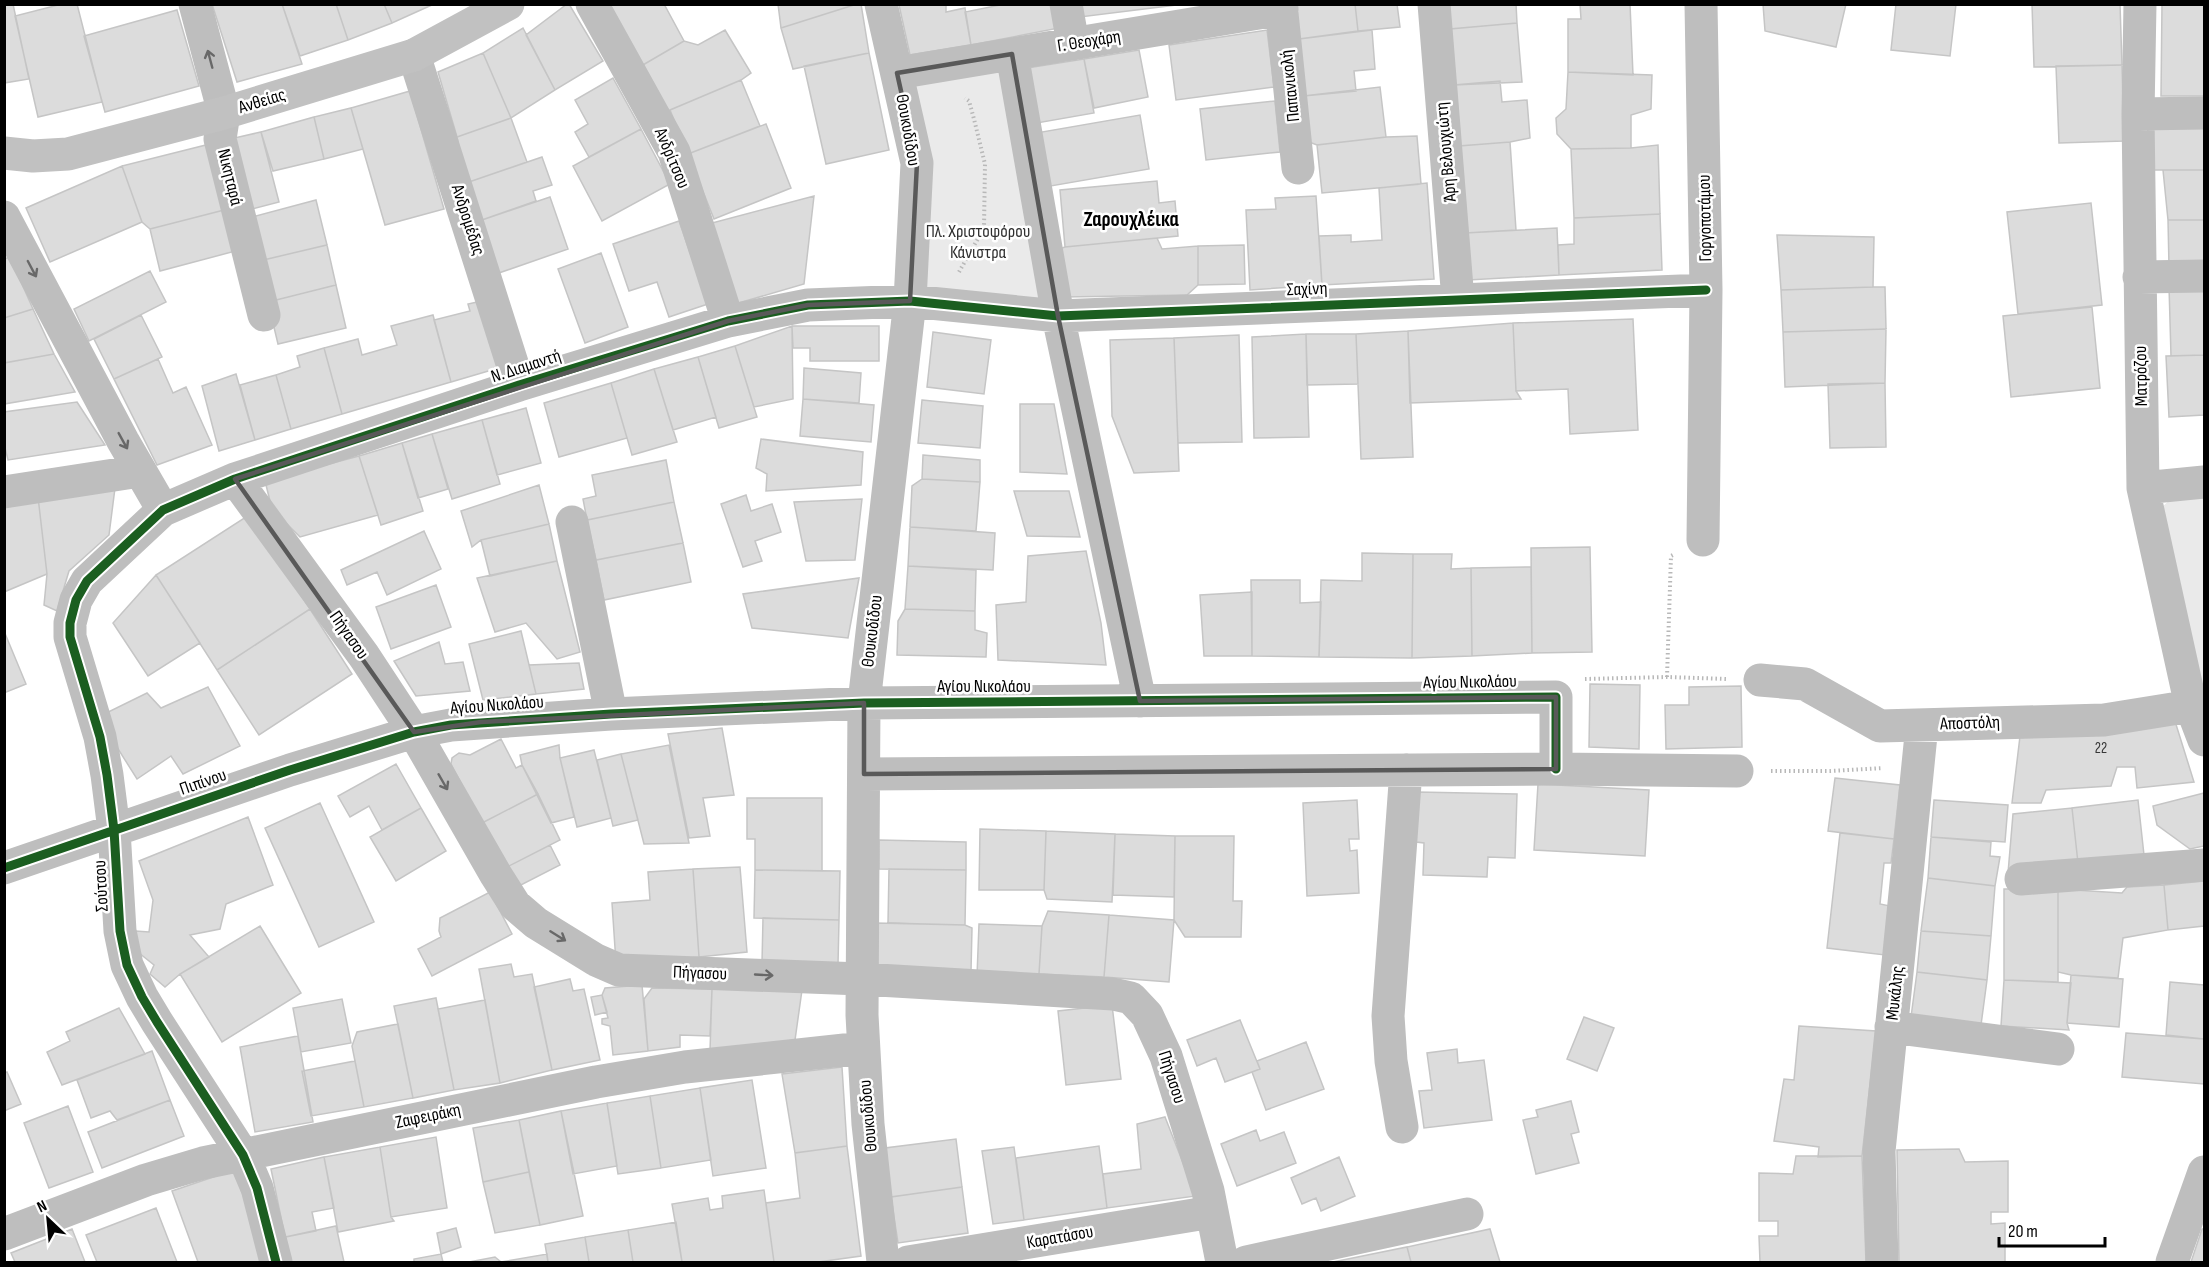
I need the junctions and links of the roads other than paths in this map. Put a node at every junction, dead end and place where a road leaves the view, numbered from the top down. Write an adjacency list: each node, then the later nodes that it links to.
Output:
1 (195, 4): 14 (street, Νικηταρά, one-way to 1)
2 (508, 4): 12 (main road, Ανθείας)
3 (592, 4): 27 (street, Ανδρίτσου)
4 (881, 4): 13 (street, Θουκυδίδου)
5 (1066, 4): 10 (street)
6 (1434, 4): 23 (street, Άρη Βελουχιώτη)
7 (1701, 4): 22 (street, Γοργοποτάμου)
8 (2140, 4): 16 (street, Ματρόζου)
9 (1282, 7): 10 (street, Γ. Θεοχάρη); 18 (street, Παπανικολή)
10 (1073, 44): 11 (street, Γ. Θεοχάρη)
11 (1012, 54): 13 (street, Γ. Θεοχάρη); 26 (street)
12 (414, 55): 14 (main road, Ανθείας); 28 (street, Ανδρομέδας)
13 (911, 71): 24 (street, Θουκυδίδου)
14 (224, 113): 17 (main road, Ανθείας); 25 (street, Νικηταρά)
15 (2205, 113): 16 (street)
16 (2138, 114): 21 (street, Ματρόζου)
17 (4, 153)
18 (1298, 168)
19 (4, 217): 29 (street, one-way to 29)
20 (2205, 276): 21 (street)
21 (2139, 277): 32 (street, Ματρόζου)
22 (1706, 290): 23 (street, Σαχίνη); 36 (street, Γοργοποτάμου)
23 (1458, 300): 26 (street, Σαχίνη)
24 (926, 303): 26 (street, Σαχίνη); 27 (street, Ν. Διαμαντή); 39 (street, Θουκυδίδου)
25 (264, 315)
26 (1058, 316): 38 (street)
27 (728, 321): 28 (street, Ν. Διαμαντή)
28 (519, 385): 30 (street, Ν. Διαμαντή)
29 (140, 471): 33 (street); 34 (street)
30 (235, 479): 34 (street, Ν. Διαμαντή); 43 (street, Πήγασου)
31 (2205, 482): 32 (street)
32 (2143, 488): 40 (street, Ματρόζου)
33 (4, 492)
34 (163, 510): 49 (street, Σούτσου)
35 (572, 522): 41 (street)
36 (1703, 540)
37 (1760, 680): 42 (street, Αποστόλη)
38 (1140, 701): 39 (street, Αγίου Νικολάου); 45 (street, Αγίου Νικολάου)
39 (864, 703): 41 (street, Αγίου Νικολάου); 48 (street, Θουκυδίδου)
40 (2191, 706): 42 (street, Αποστόλη); 44 (street, Ματρόζου)
41 (611, 714): 43 (street, Αγίου Νικολάου)
42 (1922, 725): 54 (street, Μυκάλης)
43 (414, 732): 49 (street, Πιπίνου); 53 (street, Πήγασου, one-way to 53)
44 (2205, 740)
45 (1556, 769): 46 (street); 47 (street)
46 (1406, 770): 48 (street); 57 (street)
47 (1737, 771)
48 (864, 774): 53 (street, Θουκυδίδου)
49 (114, 830): 51 (street, Πιπίνου); 58 (street, Σούτσου)
50 (2205, 865): 52 (street)
51 (4, 868)
52 (2021, 879)
53 (861, 979): 55 (street, Θουκυδίδου); 60 (street, Πήγασου)
54 (1891, 1027): 56 (street); 68 (street, Μυκάλης)
55 (863, 1047): 58 (street, Ζαφειράκη); 64 (street, Θουκυδίδου)
56 (2058, 1049)
57 (1402, 1127)
58 (243, 1155): 62 (street, Ζαφειράκη); 63 (street, Σούτσου)
59 (2205, 1172): 69 (street)
60 (1212, 1212): 65 (street, Καρατάσου); 66 (street, Πήγασου)
61 (1467, 1214): 67 (street)
62 (4, 1234)
63 (276, 1263)
64 (883, 1263)
65 (908, 1263)
66 (1222, 1263)
67 (1246, 1263)
68 (1882, 1263)
69 (2172, 1263)

